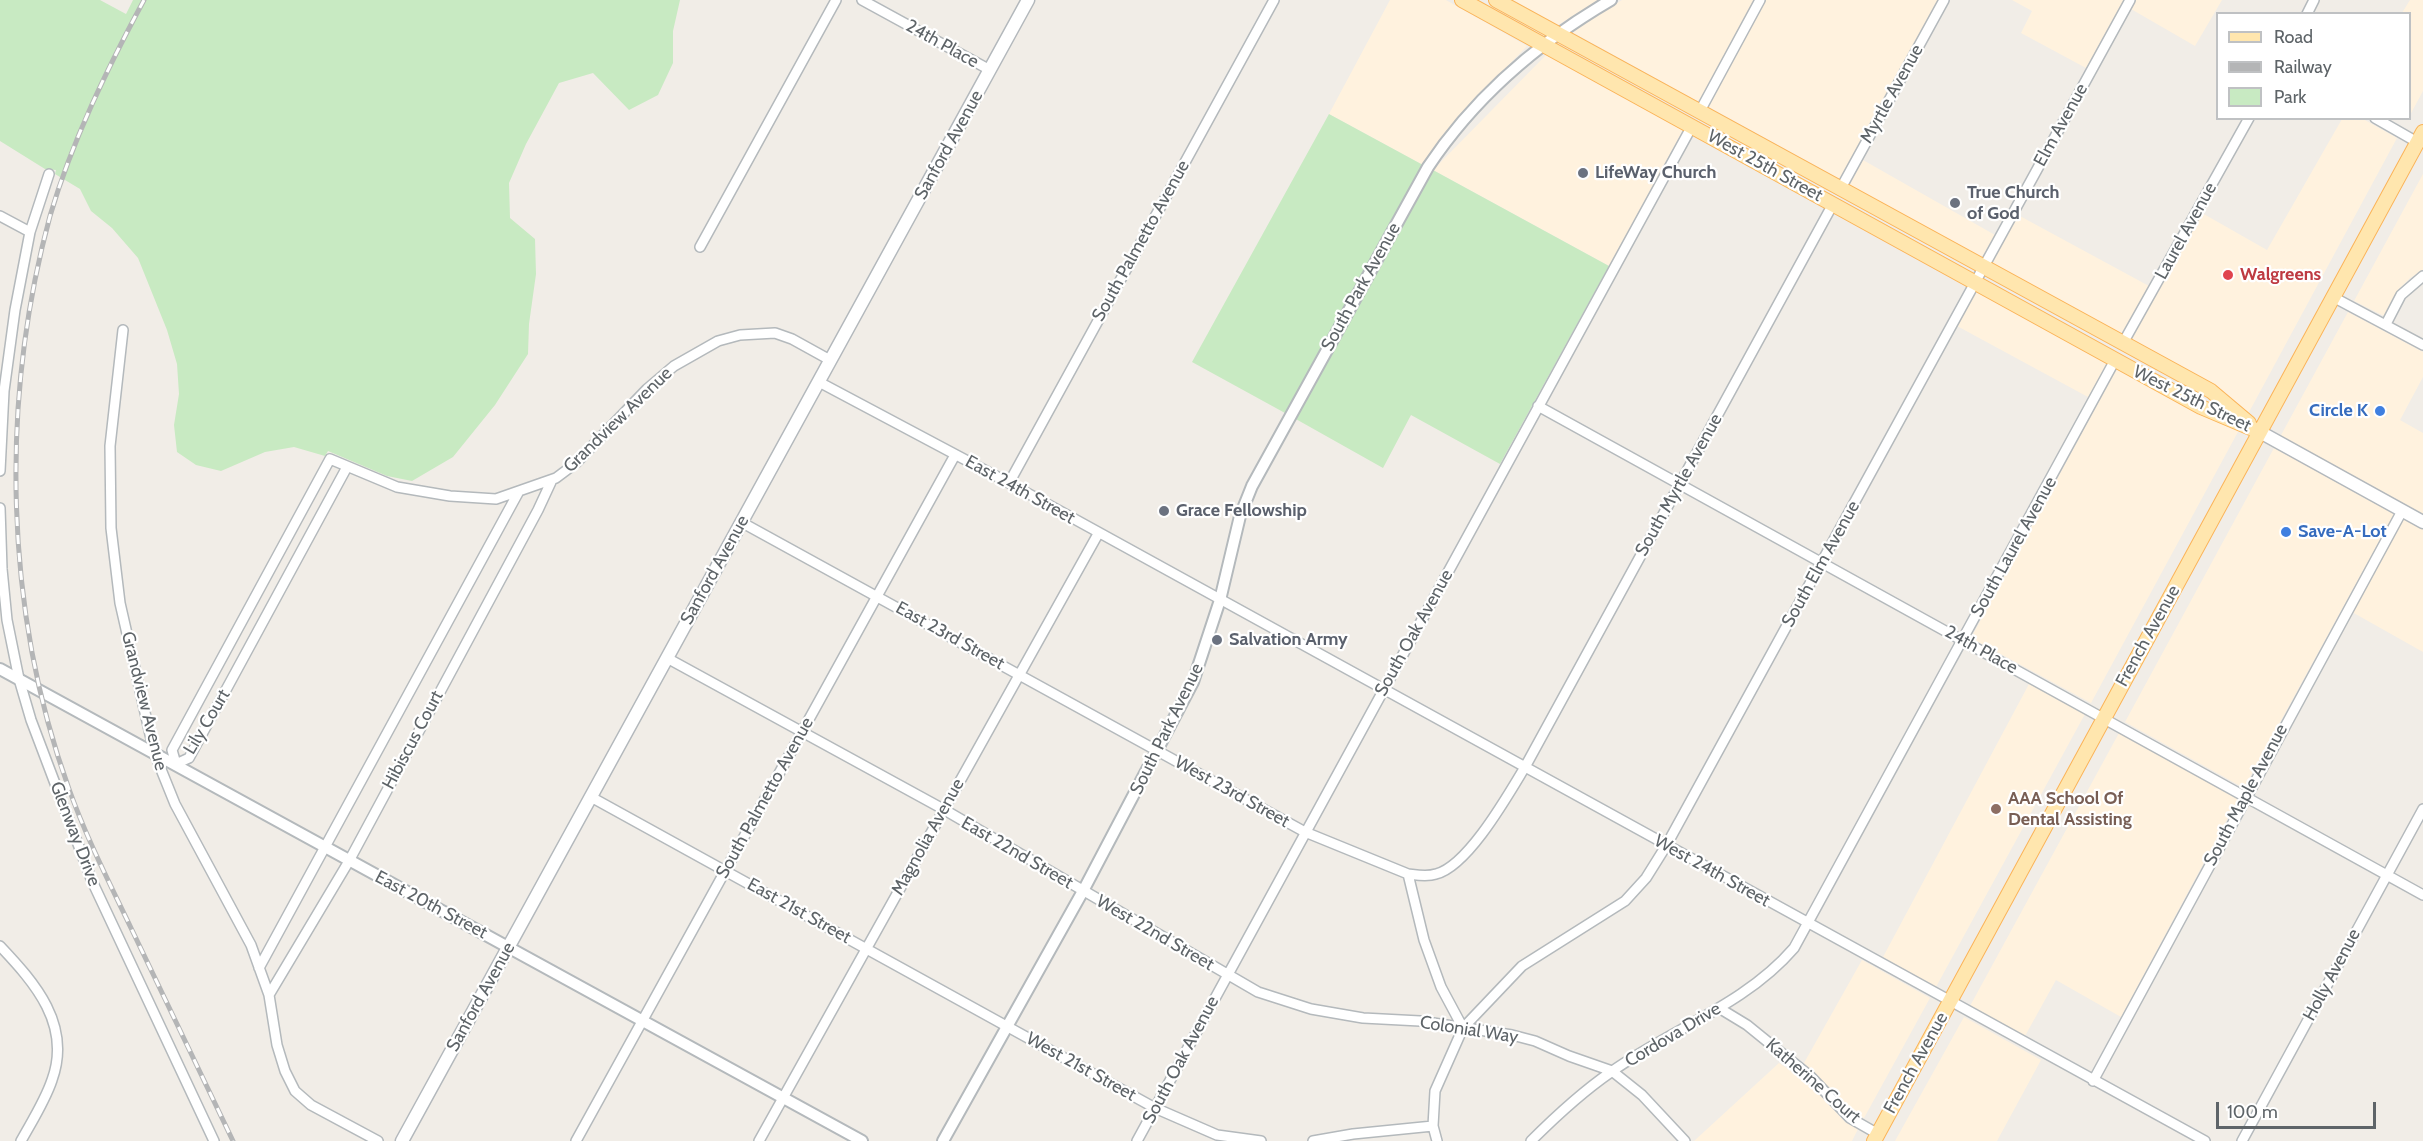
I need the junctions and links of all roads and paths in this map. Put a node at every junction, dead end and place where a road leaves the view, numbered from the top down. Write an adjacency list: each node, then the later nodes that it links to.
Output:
1 (836, 0): 25 (street)
2 (862, 0): 13 (street, 24th Place)
3 (1028, 0): 13 (main road, Sanford Avenue)
4 (1274, 0): 44 (street, South Palmetto Avenue)
5 (1462, 0): 12 (main road, West 25th Street)
6 (1496, 0): 11 (main road, West 25th Street)
7 (1611, 0): 11 (street, South Park Avenue)
8 (1760, 0): 14 (street)
9 (1944, 0): 21 (street, Myrtle Avenue)
10 (2130, 0): 26 (street, Elm Avenue)
11 (1558, 34): 12 (street, South Park Avenue); 14 (main road, West 25th Street)
12 (1543, 44): 17 (main road, West 25th Street); 55 (street, South Park Avenue)
13 (990, 70): 34 (main road, Sanford Avenue)
14 (1700, 111): 21 (main road, West 25th Street)
15 (2248, 120): 32 (street, Laurel Avenue)
16 (2380, 120): 18 (street)
17 (1692, 126): 19 (main road, West 25th Street); 37 (street, South Oak Avenue)
18 (2420, 137): 29 (main road, French Avenue)
19 (1765, 166): 21 (main road); 22 (main road, West 25th Street)
20 (49, 174): 24 (street)
21 (1841, 188): 26 (main road, West 25th Street)
22 (1833, 204): 28 (main road, West 25th Street); 45 (street, South Myrtle Avenue)
23 (0, 216): 24 (street)
24 (30, 232): 42 (street)
25 (700, 247)
26 (1983, 266): 28 (street, Elm Avenue); 32 (main road, West 25th Street)
27 (2423, 276): 30 (street)
28 (1974, 282): 35 (main road, West 25th Street); 52 (street, South Elm Avenue)
29 (2334, 297): 30 (street); 38 (main road, French Avenue)
30 (2386, 324): 33 (street)
31 (123, 330): 65 (street, Grandview Avenue)
32 (2123, 343): 38 (main road, West 25th Street)
33 (2423, 345)
34 (830, 360): 36 (main road, Sanford Avenue); 43 (street, Grandview Avenue)
35 (2115, 360): 38 (main road, West 25th Street); 56 (street, South Laurel Avenue)
36 (819, 382): 39 (street, East 24th Street); 49 (main road, Sanford Avenue)
37 (1538, 406): 45 (street, 24th Place); 61 (street, South Oak Avenue)
38 (2260, 432): 48 (main road); 62 (main road, French Avenue)
39 (955, 455): 44 (street, East 24th Street); 54 (street, South Palmetto Avenue)
40 (330, 459): 41 (street, Grandview Avenue); 66 (street, Lily Court)
41 (347, 467): 46 (street, Grandview Avenue); 66 (street, Lily Court)
42 (0, 471)
43 (551, 482): 46 (street, Grandview Avenue); 75 (street, Hibiscus Court)
44 (1009, 483): 51 (street, East 24th Street)
45 (1679, 484): 52 (street, 24th Place); 67 (street, South Myrtle Avenue)
46 (518, 493): 74 (street, Hibiscus Court)
47 (0, 508): 53 (street, Glenway Drive)
48 (2402, 511): 50 (main road); 68 (street, South Maple Avenue)
49 (741, 522): 54 (street, East 23rd Street); 57 (main road, Sanford Avenue)
50 (2423, 522)
51 (1098, 534): 55 (street, East 24th Street); 59 (street, Magnolia Avenue)
52 (1822, 562): 56 (street, 24th Place); 73 (street, South Elm Avenue)
53 (1, 569): 60 (street, Glenway Drive)
54 (877, 596): 59 (street, East 23rd Street); 63 (street, South Palmetto Avenue)
55 (1220, 600): 61 (street, West 24th Street); 64 (street, South Park Avenue)
56 (1963, 640): 62 (street, 24th Place); 81 (street, South Laurel Avenue)
57 (667, 658): 63 (street, East 22nd Street); 69 (main road, Sanford Avenue)
58 (0, 669): 60 (street, East 20th Street)
59 (1018, 674): 64 (street, East 23rd Street); 70 (street, Magnolia Avenue)
60 (20, 679): 65 (street, East 20th Street); 101 (street, Glenway Drive)
61 (1383, 690): 67 (street, West 24th Street); 72 (street, South Oak Avenue)
62 (2104, 718): 68 (street, 24th Place); 88 (main road, French Avenue)
63 (802, 733): 70 (street, East 22nd Street); 76 (street, South Palmetto Avenue)
64 (1158, 751): 72 (street, West 23rd Street); 79 (street, South Park Avenue)
65 (154, 752): 66 (street, East 20th Street); 85 (street, Grandview Avenue)
66 (176, 764): 74 (street, East 20th Street)
67 (1525, 767): 73 (street, West 24th Street); 77 (street, South Myrtle Avenue)
68 (2245, 796): 78 (street, 24th Place); 94 (street, South Maple Avenue)
69 (591, 797): 76 (street, East 21st Street); 83 (main road, Sanford Avenue)
70 (943, 809): 79 (street, East 22nd Street); 84 (street, Magnolia Avenue)
71 (2423, 809): 78 (street, Holly Avenue)
72 (1305, 832): 77 (street, West 23rd Street); 86 (street, South Oak Avenue)
73 (1666, 846): 81 (street, West 24th Street); 92 (street, South Elm Avenue)
74 (326, 848): 75 (street, East 20th Street); 85 (street, Hibiscus Court)
75 (349, 861): 83 (street, East 20th Street); 87 (street, Hibiscus Court)
76 (725, 871): 84 (street, East 21st Street); 90 (street, South Palmetto Avenue)
77 (1408, 874): 92 (street)
78 (2386, 875): 80 (street, 24th Place); 115 (street, Holly Avenue)
79 (1083, 891): 86 (street, West 22nd Street); 91 (street, South Park Avenue)
80 (2423, 895)
81 (1808, 923): 88 (street, West 24th Street); 89 (street, Cordova Drive)
82 (0, 946): 100 (street)
83 (509, 946): 90 (street, East 20th Street); 103 (main road, Sanford Avenue)
84 (865, 948): 91 (street, East 21st Street); 95 (street, Magnolia Avenue)
85 (259, 968): 87 (street, Grandview Avenue)
86 (1227, 974): 92 (street, Colonial Way); 96 (street, South Oak Avenue)
87 (270, 995): 102 (street, Grandview Avenue)
88 (1950, 1002): 94 (street, West 24th Street); 98 (main road, French Avenue)
89 (1719, 1008): 93 (street, Cordova Drive); 98 (street, Katherine Court)
90 (643, 1020): 95 (street, East 20th Street); 104 (street, South Palmetto Avenue)
91 (1007, 1026): 96 (street, West 21st Street); 107 (street, South Park Avenue)
92 (1463, 1028): 93 (street, Colonial Way); 97 (street, South Elm Avenue)
93 (1612, 1071): 112 (street, Cordova Drive); 113 (street, Colonial Way)
94 (2093, 1081): 114 (street, West 24th Street)
95 (783, 1098): 105 (street, Magnolia Avenue); 106 (street, East 20th Street)
96 (1155, 1108): 99 (street, West 21st Street); 108 (street, South Oak Avenue)
97 (1433, 1126): 110 (street); 111 (street, South Elm Avenue)
98 (1876, 1137)
99 (1216, 1138): 109 (street, West 21st Street)
100 (21, 1141)
101 (214, 1141)
102 (378, 1141)
103 (402, 1141)
104 (576, 1141)
105 (759, 1141)
106 (862, 1141)
107 (943, 1141)
108 (1137, 1141)
109 (1261, 1141)
110 (1313, 1141)
111 (1437, 1141)
112 (1531, 1141)
113 (1685, 1141)
114 (2205, 1141)
115 (2242, 1141)

